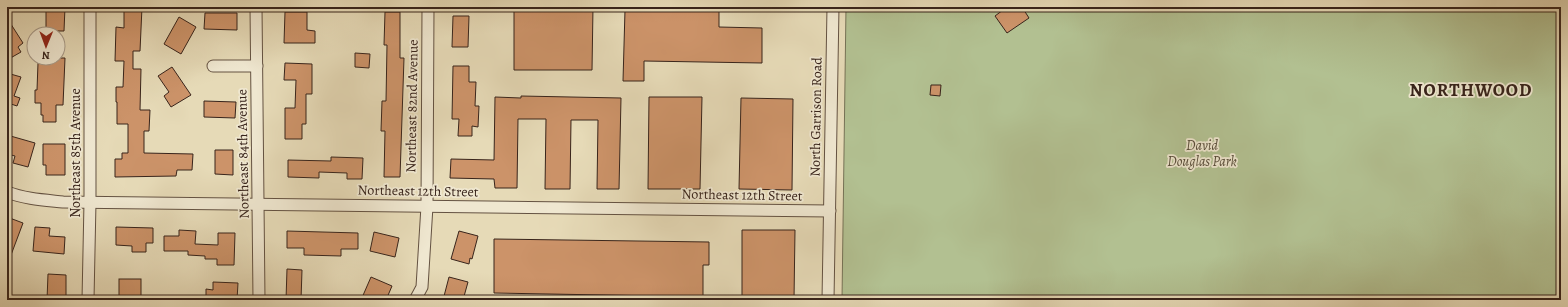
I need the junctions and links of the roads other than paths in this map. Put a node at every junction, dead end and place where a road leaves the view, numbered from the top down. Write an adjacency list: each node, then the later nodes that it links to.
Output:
1 (90, 7): 8 (street, Northeast 85th Avenue)
2 (256, 7): 6 (street, Northeast 84th Avenue)
3 (428, 7): 10 (street, Northeast 82nd Avenue)
4 (833, 7): 11 (street, North Garrison Road)
5 (213, 66): 6 (street)
6 (257, 66): 9 (street, Northeast 84th Avenue)
7 (7, 192): 8 (street, Northeast 12th Street)
8 (90, 202): 9 (street, Northeast 12th Street); 12 (street, Northeast 85th Avenue)
9 (258, 204): 10 (street, Northeast 12th Street); 13 (street, Northeast 84th Avenue)
10 (426, 206): 11 (street, Northeast 12th Street); 14 (street, Northeast 82nd Avenue)
11 (830, 210): 15 (street, North Garrison Road)
12 (88, 300)
13 (259, 300)
14 (415, 300)
15 (828, 300)

